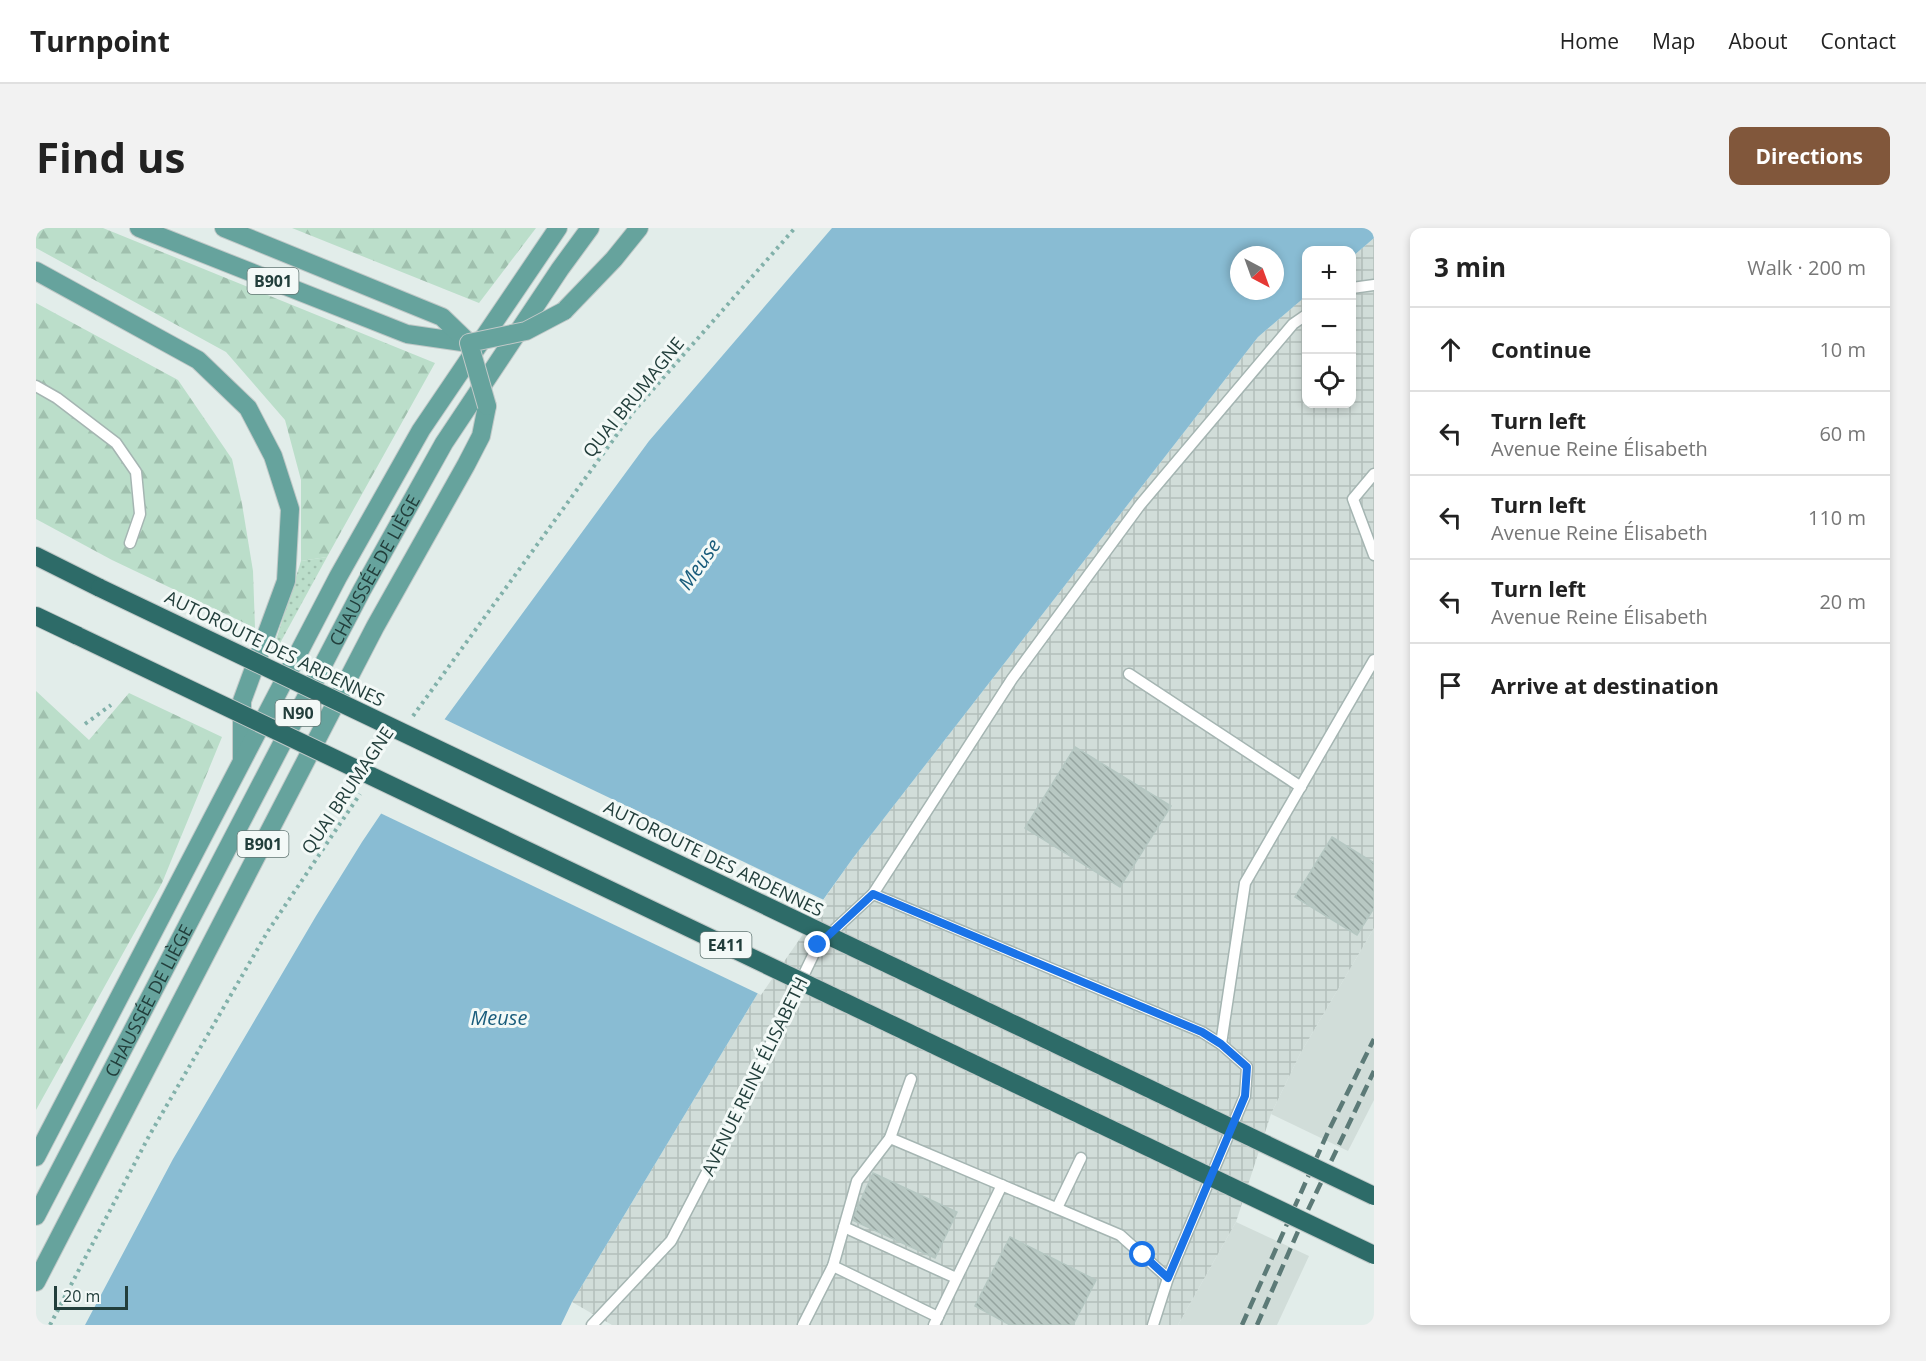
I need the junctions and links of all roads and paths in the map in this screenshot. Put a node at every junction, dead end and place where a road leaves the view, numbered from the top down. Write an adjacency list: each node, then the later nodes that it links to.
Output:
1 (139, 228): 11 (main road, B901)
2 (224, 228): 11 (main road, B901)
3 (558, 228): 23 (main road, CHAUSSÉE DE LIÈGE / N90)
4 (590, 228): 35 (main road, CHAUSSÉE DE LIÈGE / N90)
5 (639, 228): 11 (main road, B901, bridge)
6 (795, 228): 22 (path, QUAI BRUMAGNE)
7 (36, 271): 23 (main road)
8 (1374, 285): 9 (lane)
9 (1356, 287)
10 (1302, 318): 26 (lane, AVENUE REINE ÉLISABETH)
11 (469, 343): 41 (main road, B901, bridge)
12 (36, 386): 14 (lane)
13 (1374, 474): 15 (lane)
14 (130, 543)
15 (1374, 555)
16 (36, 556): 33 (highway, AUTOROUTE DES ARDENNES, bridge)
17 (36, 616): 37 (highway, E411, bridge)
18 (1374, 660): 24 (lane)
19 (1129, 674): 24 (lane)
20 (111, 705): 21 (path)
21 (84, 723)
22 (408, 724)
23 (242, 761): 30 (main road, CHAUSSÉE DE LIÈGE / N90)
24 (1301, 787): 27 (lane)
25 (361, 793): 43 (path, QUAI BRUMAGNE)
26 (873, 894): 27 (lane); 44 (lane, AVENUE REINE ÉLISABETH)
27 (1221, 1044): 40 (lane)
28 (911, 1079): 29 (lane)
29 (890, 1138): 32 (lane); 36 (lane)
30 (36, 1157)
31 (1081, 1158): 34 (lane)
32 (1002, 1185): 34 (lane); 39 (lane)
33 (1374, 1196)
34 (1057, 1208): 40 (lane)
35 (36, 1216)
36 (844, 1227): 38 (lane); 39 (lane)
37 (1374, 1255)
38 (833, 1266): 42 (lane); 45 (lane)
39 (956, 1278): 42 (lane)
40 (1168, 1278): 46 (lane)
41 (36, 1282)
42 (936, 1321)
43 (50, 1325)
44 (592, 1325)
45 (803, 1325)
46 (1153, 1325)

